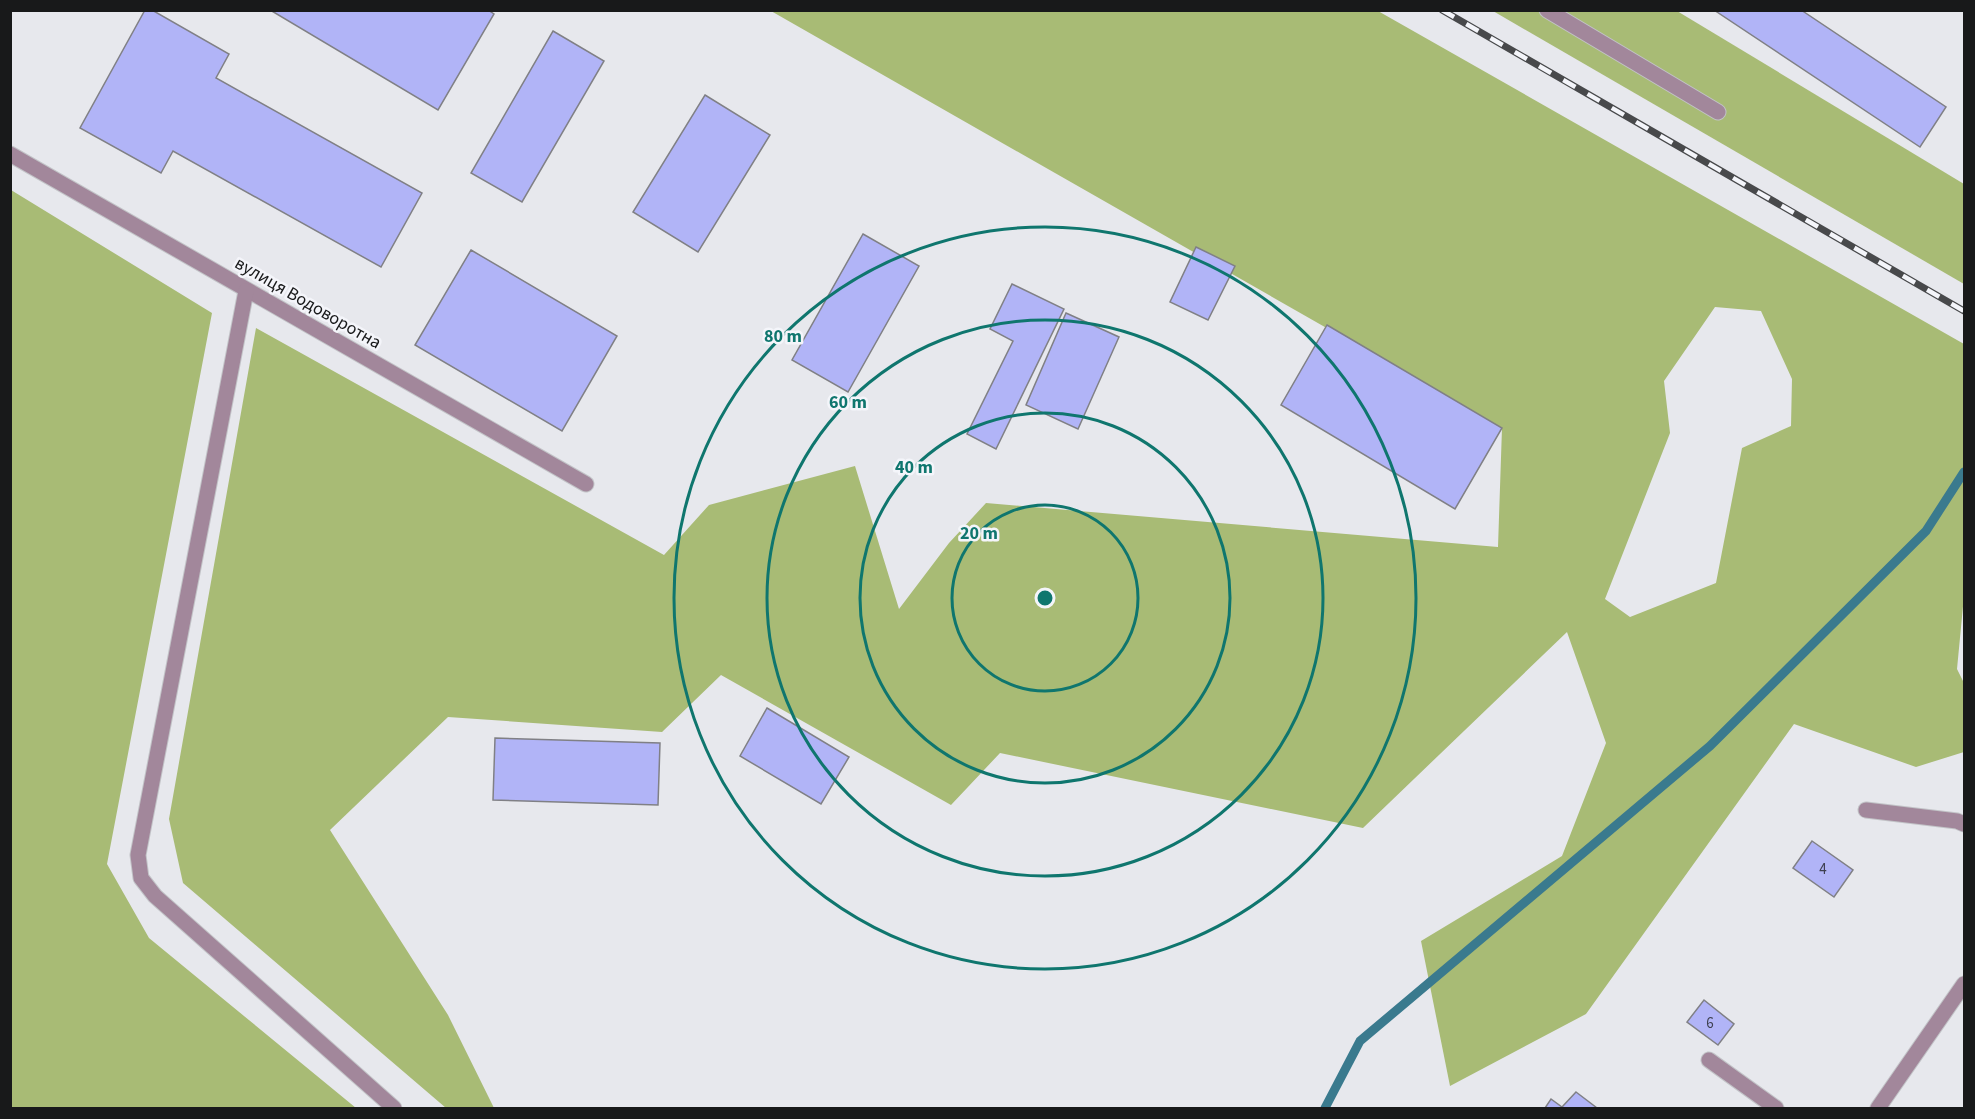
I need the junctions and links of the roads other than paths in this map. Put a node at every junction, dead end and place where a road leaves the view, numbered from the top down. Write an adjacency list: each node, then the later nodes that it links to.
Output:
1 (1547, 10): 2 (street)
2 (1718, 112)
3 (10, 154): 4 (street, вулиця Водоворотна)
4 (246, 291): 5 (street, вулиця Водоворотна); 10 (street)
5 (586, 484)
6 (1866, 810): 7 (street)
7 (1965, 824)
8 (1965, 984): 12 (street)
9 (1709, 1060): 11 (street)
10 (393, 1108)
11 (1776, 1108)
12 (1878, 1108)

